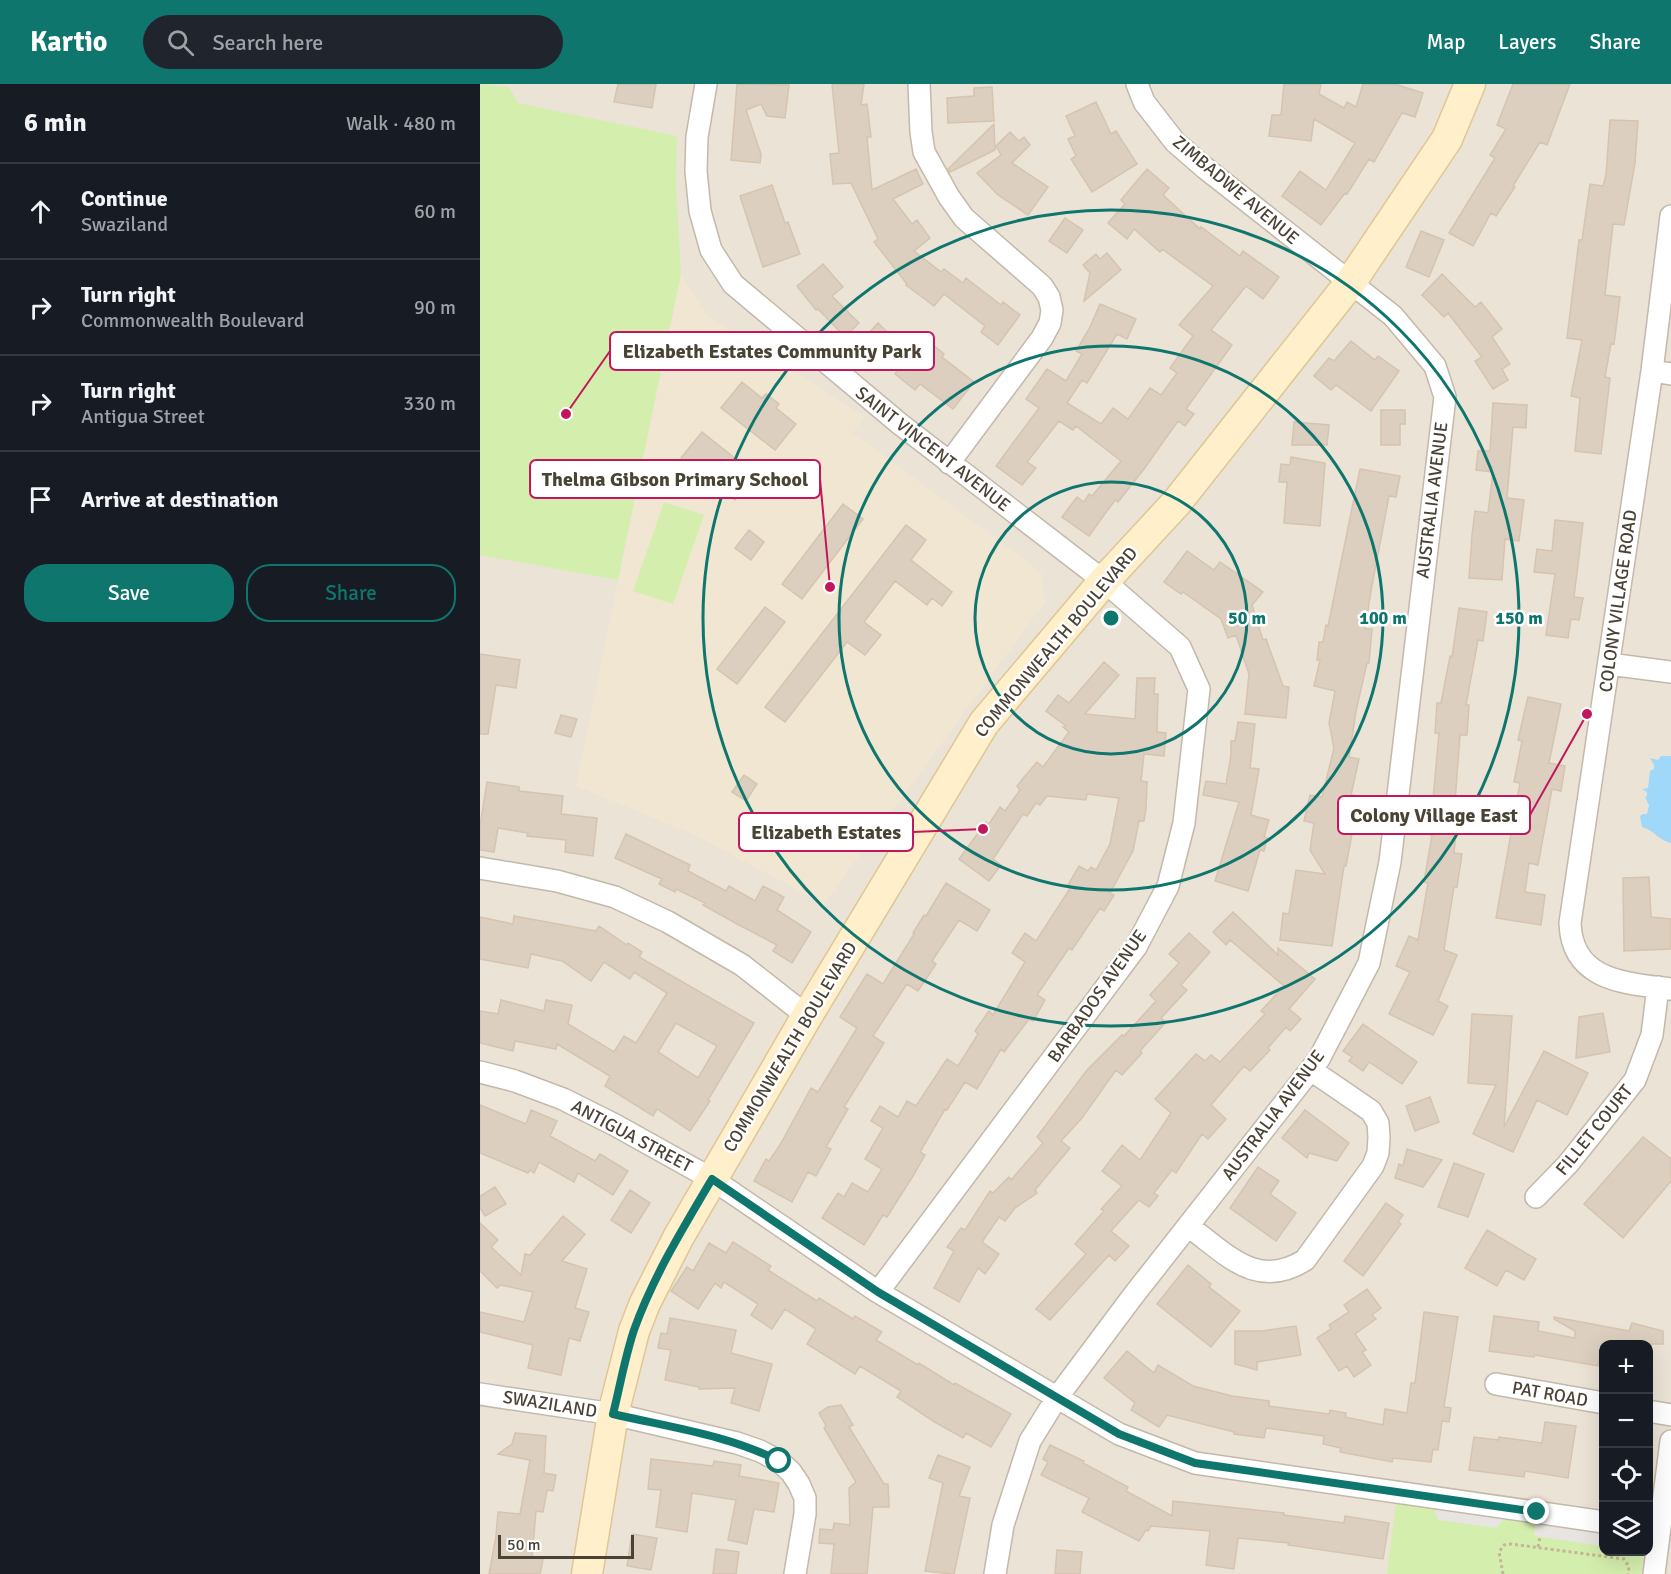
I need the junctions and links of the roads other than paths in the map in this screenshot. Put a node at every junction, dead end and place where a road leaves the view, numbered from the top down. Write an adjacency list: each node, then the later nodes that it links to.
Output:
1 (706, 84): 8 (street, SAINT VINCENT AVENUE)
2 (919, 84): 8 (street)
3 (1137, 84): 6 (street, ZIMBADWE AVENUE)
4 (1470, 84): 6 (street, COMMONWEALTH BOULEVARD)
5 (1671, 216): 7 (street, COLONY VILLAGE ROAD)
6 (1350, 283): 9 (street, COMMONWEALTH BOULEVARD); 15 (street, AUSTRALIA AVENUE)
7 (1661, 372): 10 (street, COLONY VILLAGE ROAD)
8 (949, 463): 9 (street, SAINT VINCENT AVENUE)
9 (1104, 581): 14 (street, COMMONWEALTH BOULEVARD); 20 (street, BARBADOS AVENUE)
10 (1609, 664): 11 (street); 13 (street, COLONY VILLAGE ROAD)
11 (1671, 672)
12 (480, 868): 14 (street)
13 (1665, 988): 18 (street, FILLET COURT)
14 (807, 1016): 17 (street, COMMONWEALTH BOULEVARD)
15 (1311, 1070): 19 (street, AUSTRALIA AVENUE); 19 (street)
16 (480, 1072): 17 (street, ANTIGUA STREET)
17 (712, 1179): 20 (street, ANTIGUA STREET); 26 (street, COMMONWEALTH BOULEVARD)
18 (1536, 1197)
19 (1188, 1226): 23 (street, AUSTRALIA AVENUE)
20 (878, 1292): 23 (street, ANTIGUA STREET)
21 (1496, 1384): 24 (street, PAT ROAD)
22 (480, 1394): 26 (street, SWAZILAND)
23 (1056, 1399): 29 (street, ANTIGUA STREET); 33 (street, AUSTRALIA AVENUE)
24 (1599, 1402)
25 (1653, 1412): 27 (street)
26 (613, 1414): 31 (street, COMMONWEALTH BOULEVARD); 32 (street, SWAZILAND)
27 (1671, 1415)
28 (1671, 1441): 30 (street)
29 (1599, 1521)
30 (1655, 1529): 34 (street)
31 (587, 1574)
32 (795, 1574)
33 (995, 1574)
34 (1654, 1574)

